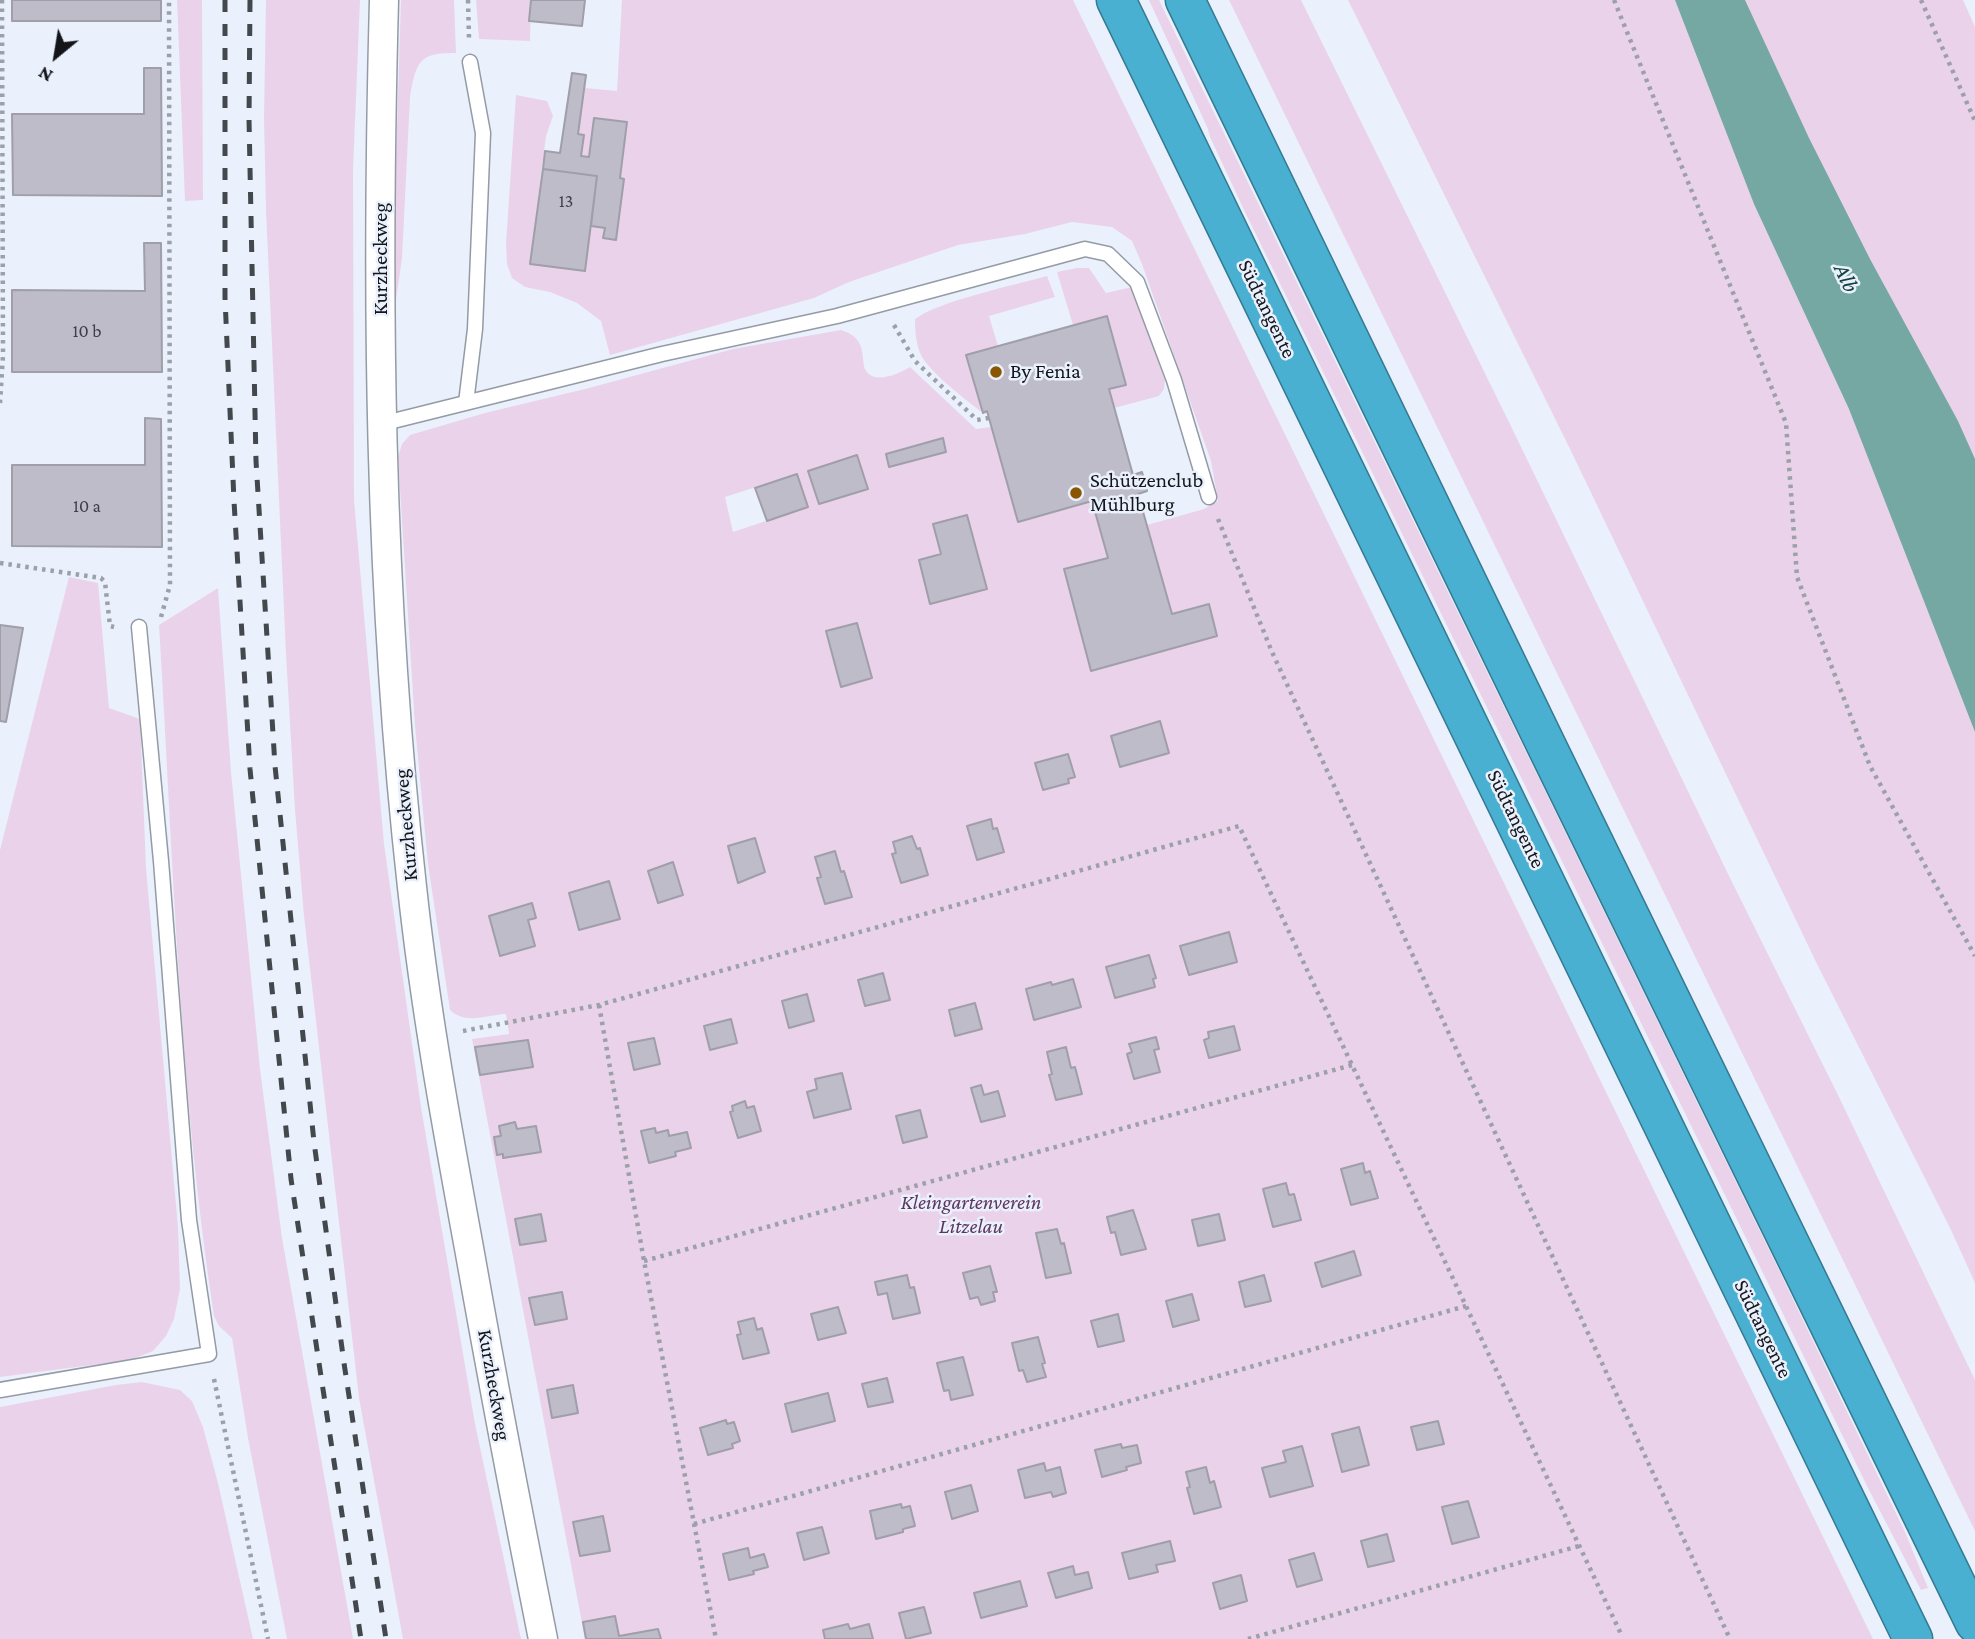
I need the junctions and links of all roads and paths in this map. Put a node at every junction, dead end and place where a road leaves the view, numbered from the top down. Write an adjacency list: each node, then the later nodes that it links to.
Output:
1 (2, 0): 12 (path)
2 (169, 0): 20 (path)
3 (384, 0): 16 (street, Kurzheckweg)
4 (468, 0): 9 (path)
5 (1116, 0): 38 (highway, Südtangente)
6 (1185, 0): 31 (highway)
7 (1614, 0): 21 (path)
8 (1921, 0): 10 (path)
9 (470, 62): 14 (lane)
10 (1975, 121)
11 (881, 303): 14 (lane); 15 (path); 17 (lane)
12 (1, 355): 13 (path)
13 (0, 403)
14 (466, 403): 16 (lane)
15 (989, 418)
16 (381, 424): 23 (street, Kurzheckweg)
17 (1209, 497): 37 (path)
18 (0, 563): 19 (path)
19 (107, 607)
20 (139, 627): 27 (lane)
21 (1975, 956)
22 (599, 1006): 23 (path); 24 (path); 25 (path)
23 (431, 1036): 34 (street, Kurzheckweg)
24 (1352, 1065): 25 (path); 26 (path)
25 (644, 1261): 29 (path)
26 (1466, 1306): 29 (path); 30 (path)
27 (209, 1354): 28 (lane); 33 (path)
28 (0, 1391)
29 (694, 1524): 35 (path)
30 (1580, 1546): 32 (path); 36 (path)
31 (1975, 1623)
32 (1621, 1634)
33 (268, 1639)
34 (543, 1639)
35 (716, 1639)
36 (1248, 1639)
37 (1730, 1639)
38 (1913, 1639)

